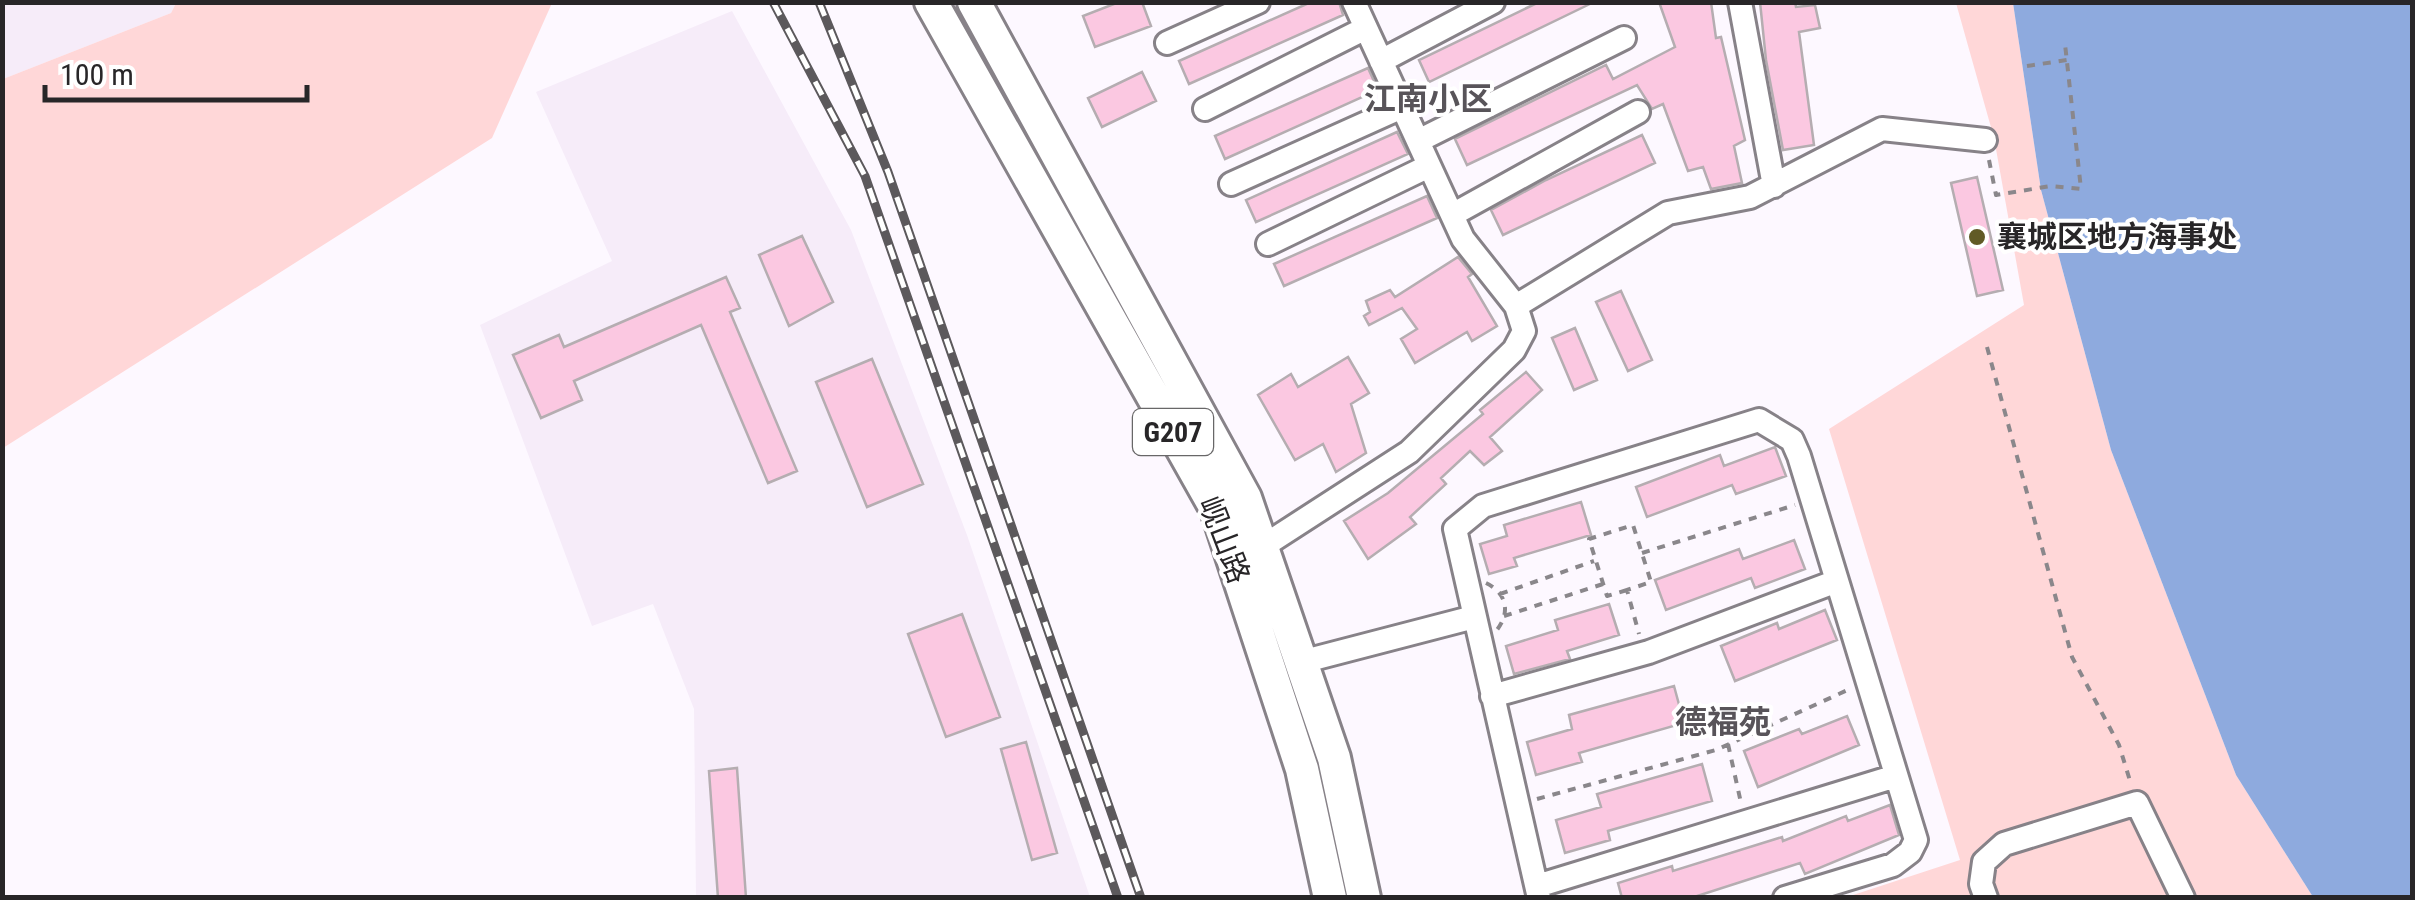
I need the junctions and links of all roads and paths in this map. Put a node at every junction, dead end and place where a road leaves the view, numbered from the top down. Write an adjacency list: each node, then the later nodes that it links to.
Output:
1 (931, 2): 27 (highway, 岘山路 / G207)
2 (974, 2): 27 (highway, 岘山路 / G207)
3 (1258, 2): 9 (street)
4 (1354, 2): 7 (street)
5 (1493, 2): 12 (street)
6 (1740, 2): 21 (street)
7 (1366, 28): 12 (street); 15 (street)
8 (1624, 38): 18 (street)
9 (1167, 43)
10 (2065, 44): 11 (path)
11 (2067, 60): 13 (path); 17 (path)
12 (1381, 61): 14 (street)
13 (2027, 66)
14 (1402, 107): 18 (street); 20 (street)
15 (1205, 110)
16 (1638, 112): 22 (street)
17 (1986, 140): 21 (street)
18 (1418, 141): 19 (street)
19 (1429, 166): 22 (street); 23 (street)
20 (1231, 184)
21 (1774, 186): 24 (street)
22 (1452, 215): 24 (street)
23 (1268, 244)
24 (1516, 306): 27 (street)
25 (1987, 348): 42 (path)
26 (1812, 500): 28 (path); 30 (street); 35 (street)
27 (1247, 553): 37 (highway, 岘山路 / G207); 46 (highway, 岘山路 / G207)
28 (1642, 553): 29 (path); 32 (path)
29 (1596, 560): 31 (path); 33 (path)
30 (1837, 580): 36 (street); 38 (street)
31 (1603, 584): 32 (path); 34 (path)
32 (1627, 590): 36 (path)
33 (1500, 594)
34 (1504, 616)
35 (1474, 617): 37 (street); 39 (street)
36 (1644, 653): 39 (street)
37 (1301, 662): 47 (highway, 岘山路 / G207)
38 (1868, 682): 40 (path); 41 (street)
39 (1492, 696): 43 (street)
40 (1728, 744): 43 (path); 44 (path)
41 (1896, 776): 44 (street); 48 (street)
42 (2137, 803): 49 (street); 50 (street)
43 (1518, 804): 45 (street)
44 (1745, 822): 45 (street)
45 (1538, 892)
46 (1330, 898)
47 (1364, 898)
48 (1785, 898)
49 (1986, 898)
50 (2183, 898)

